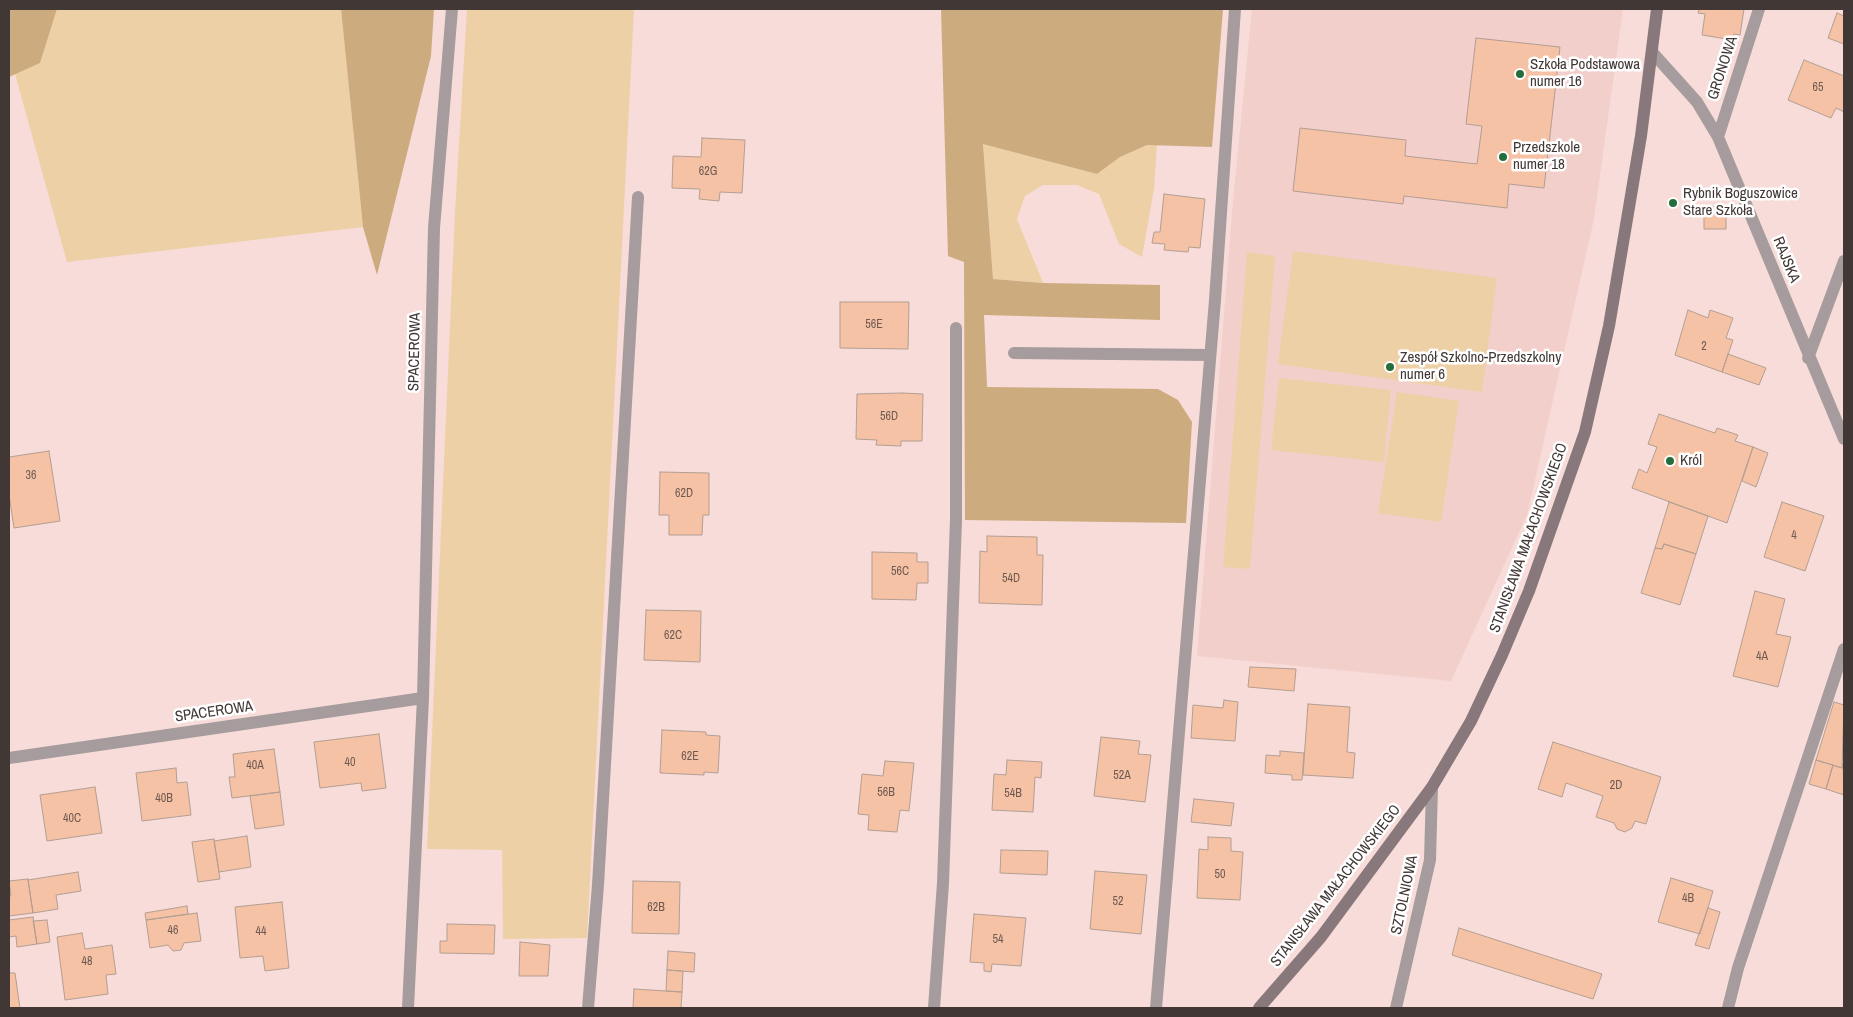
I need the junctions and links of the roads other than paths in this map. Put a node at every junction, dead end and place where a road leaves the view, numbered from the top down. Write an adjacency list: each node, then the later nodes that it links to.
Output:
1 (452, 9): 15 (street, SPACEROWA)
2 (1235, 9): 11 (street)
3 (1658, 9): 5 (street, STANISŁAWA MAŁACHOWSKIEGO)
4 (1758, 9): 6 (street, GRONOWA)
5 (1652, 52): 6 (street, RAJSKA); 17 (street, STANISŁAWA MAŁACHOWSKIEGO)
6 (1718, 137): 12 (street, RAJSKA)
7 (638, 197): 19 (street)
8 (1844, 261): 12 (street)
9 (956, 328): 20 (street)
10 (1014, 353): 11 (street)
11 (1210, 355): 21 (street)
12 (1808, 358): 13 (street, RAJSKA)
13 (1844, 439)
14 (1844, 649): 24 (street)
15 (423, 698): 16 (street, SPACEROWA); 18 (street, SPACEROWA)
16 (9, 758)
17 (1432, 787): 22 (street, STANISŁAWA MAŁACHOWSKIEGO); 23 (street, SZTOLNIOWA)
18 (404, 1008)
19 (588, 1008)
20 (934, 1008)
21 (1156, 1008)
22 (1259, 1008)
23 (1396, 1008)
24 (1728, 1008)

